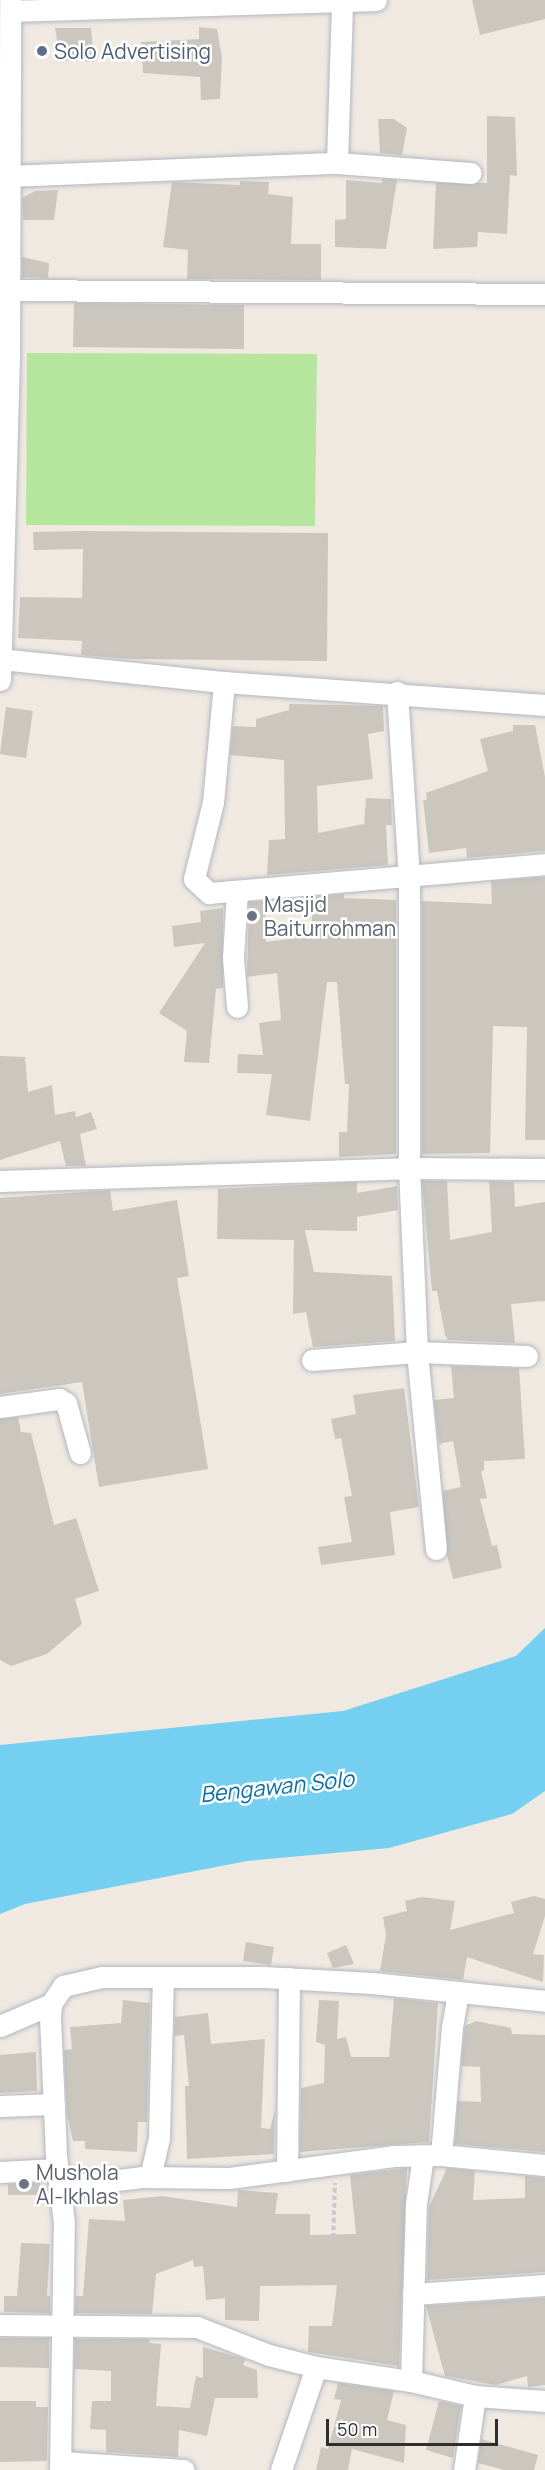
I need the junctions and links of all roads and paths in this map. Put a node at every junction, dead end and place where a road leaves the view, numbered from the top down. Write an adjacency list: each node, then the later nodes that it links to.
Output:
1 (376, 0): 2 (street)
2 (342, 4): 3 (street); 5 (street)
3 (10, 6): 4 (street)
4 (5, 103): 7 (street)
5 (337, 163): 6 (street); 7 (street)
6 (471, 173)
7 (8, 176): 8 (street)
8 (8, 290): 9 (street); 10 (street)
9 (545, 294)
10 (5, 354): 11 (street)
11 (2, 659): 12 (street); 13 (street)
12 (0, 680)
13 (224, 682): 14 (street); 18 (street)
14 (397, 692): 15 (street); 17 (street)
15 (545, 705)
16 (545, 864): 17 (street)
17 (409, 878): 18 (street); 20 (street)
18 (237, 892): 19 (street)
19 (237, 1007)
20 (409, 1168): 21 (street); 22 (street); 23 (street)
21 (545, 1169)
22 (0, 1181)
23 (417, 1352): 24 (street); 25 (street); 28 (street)
24 (527, 1356)
25 (312, 1360)
26 (0, 1407): 27 (street)
27 (80, 1453)
28 (436, 1549)
29 (289, 1978): 30 (street); 31 (street); 40 (street)
30 (163, 1979): 33 (street); 42 (street)
31 (458, 1993): 32 (street); 37 (street)
32 (545, 2001)
33 (51, 2004): 34 (street); 35 (street)
34 (0, 2026)
35 (54, 2104): 36 (street); 43 (street)
36 (0, 2106)
37 (432, 2156): 38 (street); 39 (street); 46 (street)
38 (336, 2165): 40 (street); 44 (path)
39 (545, 2165)
40 (287, 2171): 42 (street)
41 (0, 2172): 43 (street)
42 (150, 2177): 43 (street)
43 (58, 2178): 48 (street)
44 (333, 2246)
45 (545, 2285): 46 (street)
46 (413, 2294): 50 (street)
47 (0, 2325): 48 (street)
48 (63, 2327): 49 (street); 53 (street)
49 (316, 2367): 50 (street); 55 (street)
50 (411, 2381): 51 (street)
51 (476, 2396): 52 (street); 56 (street)
52 (545, 2402)
53 (60, 2468): 54 (street)
54 (183, 2470)
55 (281, 2470)
56 (464, 2470)

